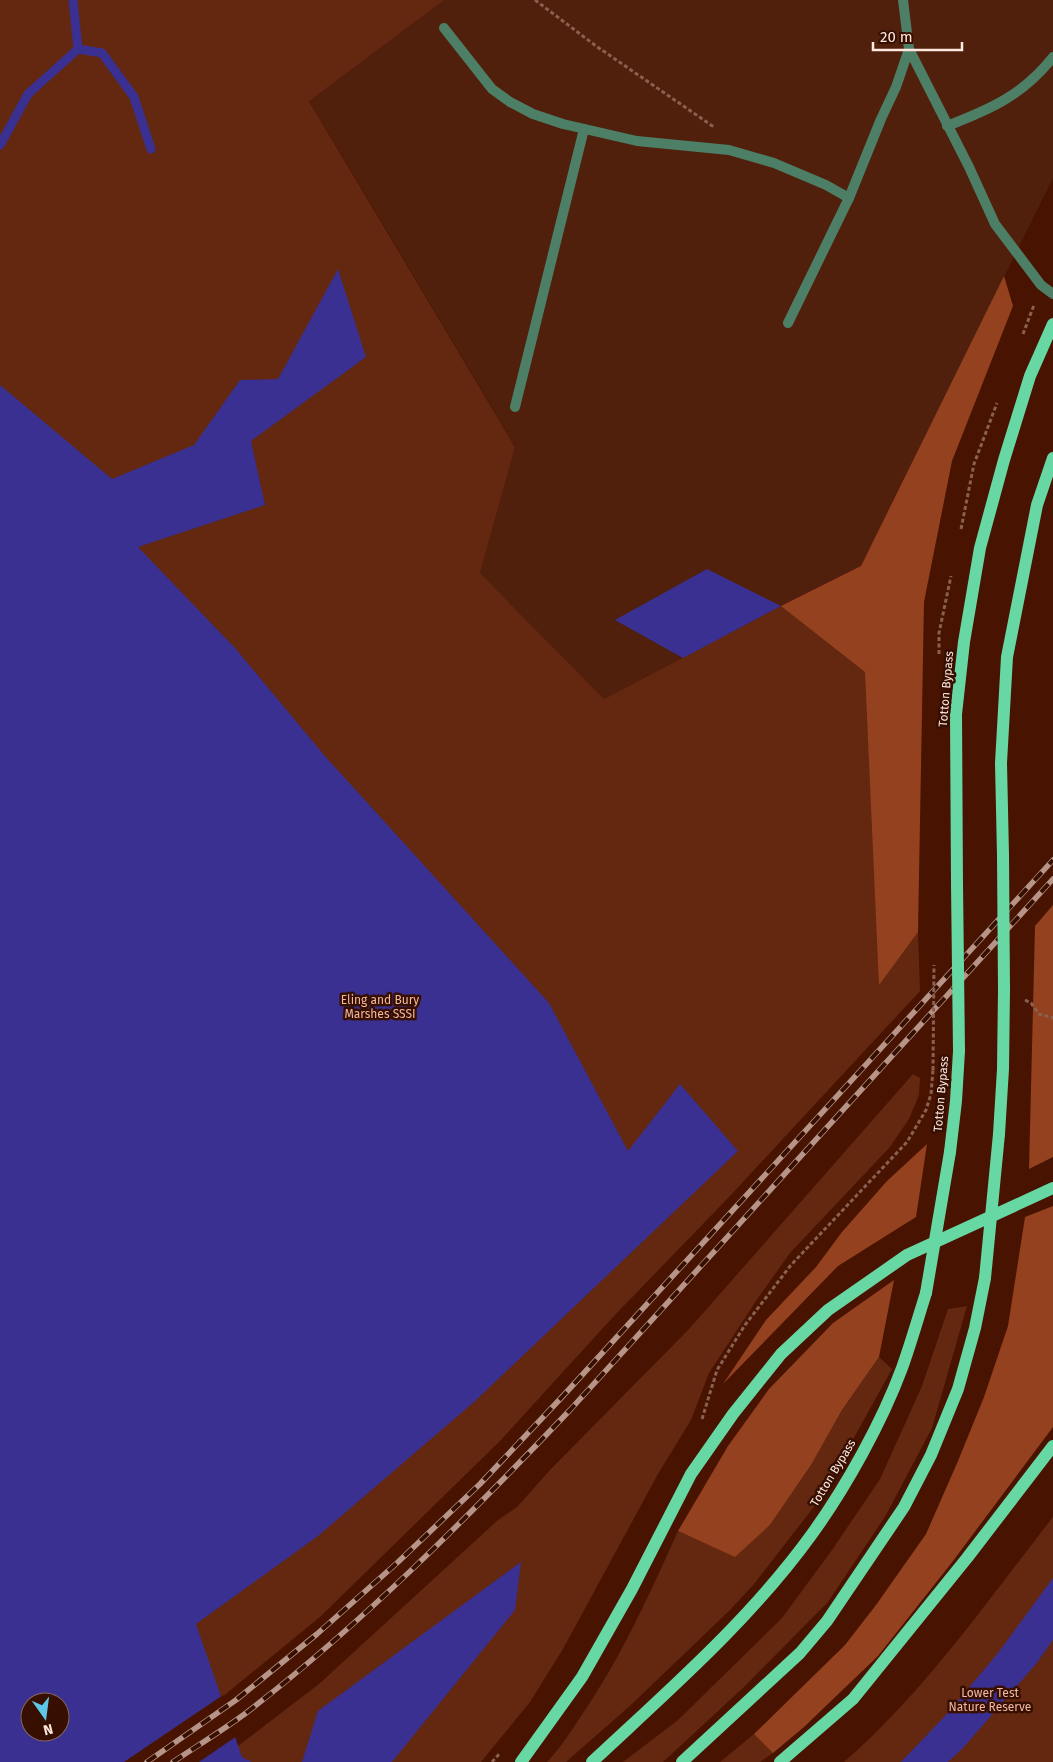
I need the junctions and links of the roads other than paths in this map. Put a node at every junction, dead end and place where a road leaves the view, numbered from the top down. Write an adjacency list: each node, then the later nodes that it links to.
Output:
1 (903, 0): 3 (lane)
2 (444, 28): 6 (lane)
3 (909, 49): 5 (lane); 7 (lane)
4 (1053, 57): 5 (lane)
5 (947, 126): 8 (lane)
6 (584, 129): 7 (lane); 11 (lane)
7 (848, 198): 9 (lane)
8 (1053, 294)
9 (788, 323)
10 (1053, 324): 16 (main road, Totton Bypass, bridge)
11 (515, 407)
12 (1053, 458): 17 (main road, bridge)
13 (1053, 1188): 15 (main road)
14 (1053, 1446): 18 (main road)
15 (521, 1762)
16 (592, 1762)
17 (682, 1762)
18 (780, 1762)

